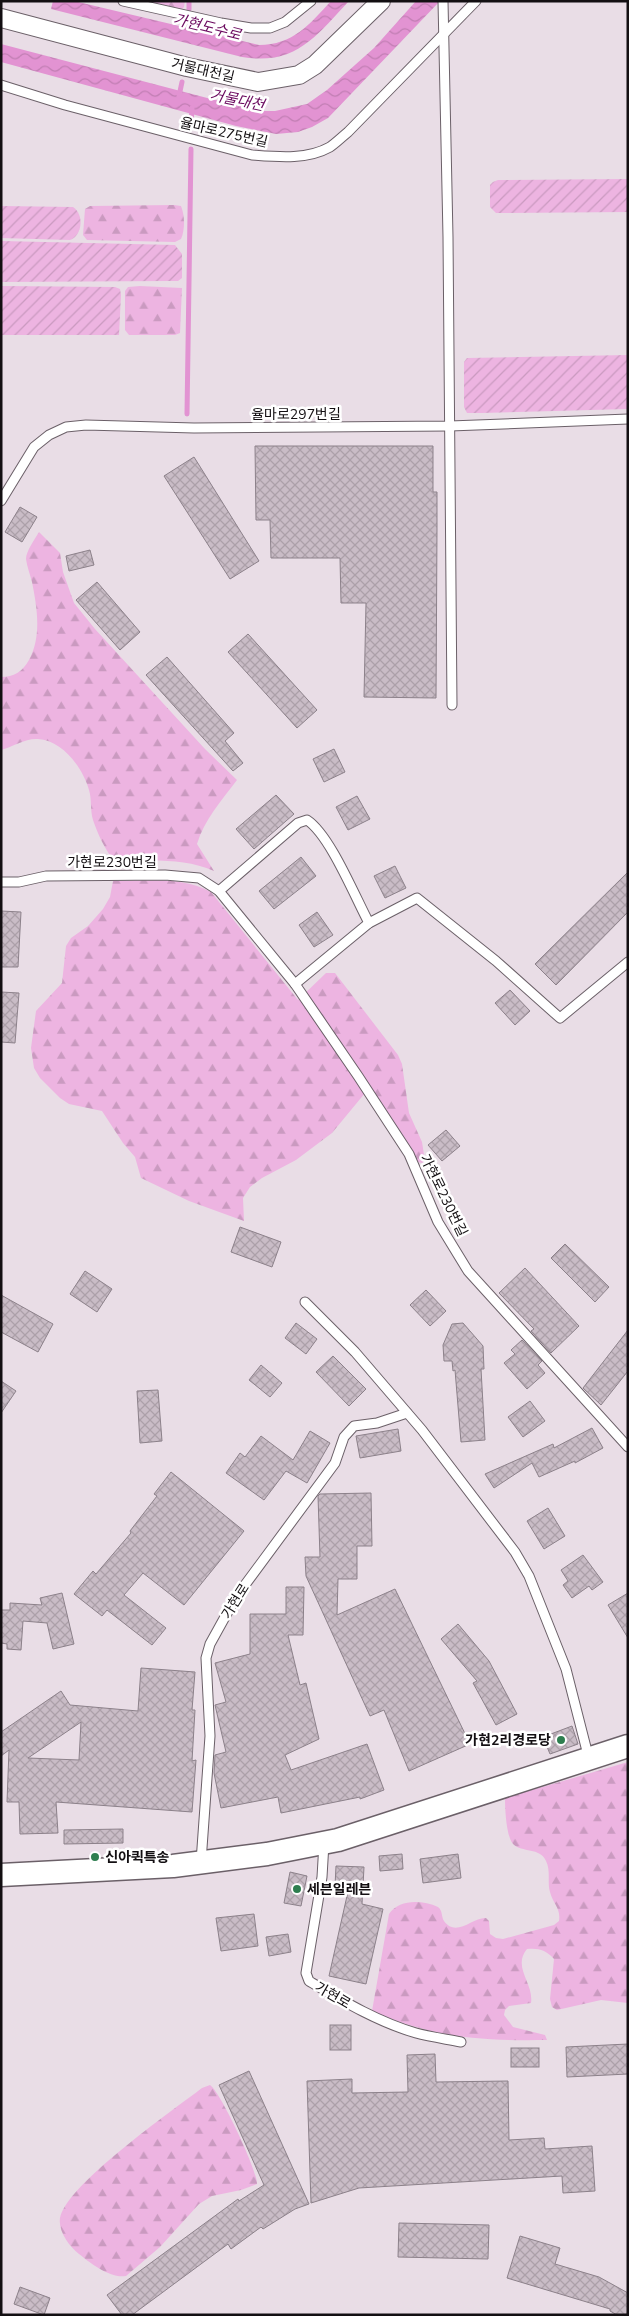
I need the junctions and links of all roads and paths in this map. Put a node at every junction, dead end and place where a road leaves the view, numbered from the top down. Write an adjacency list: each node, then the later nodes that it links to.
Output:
1 (123, 1): 2 (lane)
2 (311, 1)
3 (381, 1): 6 (street, 거물대천길)
4 (443, 1): 7 (lane)
5 (476, 1): 7 (lane, 율마로275번길)
6 (1, 18)
7 (443, 36): 8 (lane, 율마로275번길); 10 (lane)
8 (1, 85)
9 (628, 420): 10 (lane, 율마로297번길)
10 (450, 426): 11 (lane, 율마로297번길); 12 (lane)
11 (1, 501)
12 (452, 704)
13 (1, 882): 14 (lane, 가현로230번길)
14 (219, 891): 15 (lane); 17 (lane, 가현로230번길)
15 (369, 923): 16 (lane); 17 (lane)
16 (628, 962)
17 (295, 984): 20 (lane, 가현로230번길)
18 (305, 1302): 19 (lane)
19 (407, 1413): 22 (lane); 24 (lane, 가현로)
20 (628, 1447)
21 (628, 1746): 22 (street)
22 (589, 1759): 23 (street)
23 (324, 1843): 24 (street); 26 (lane, 가현로)
24 (201, 1862): 25 (street)
25 (3, 1875)
26 (461, 2042)

